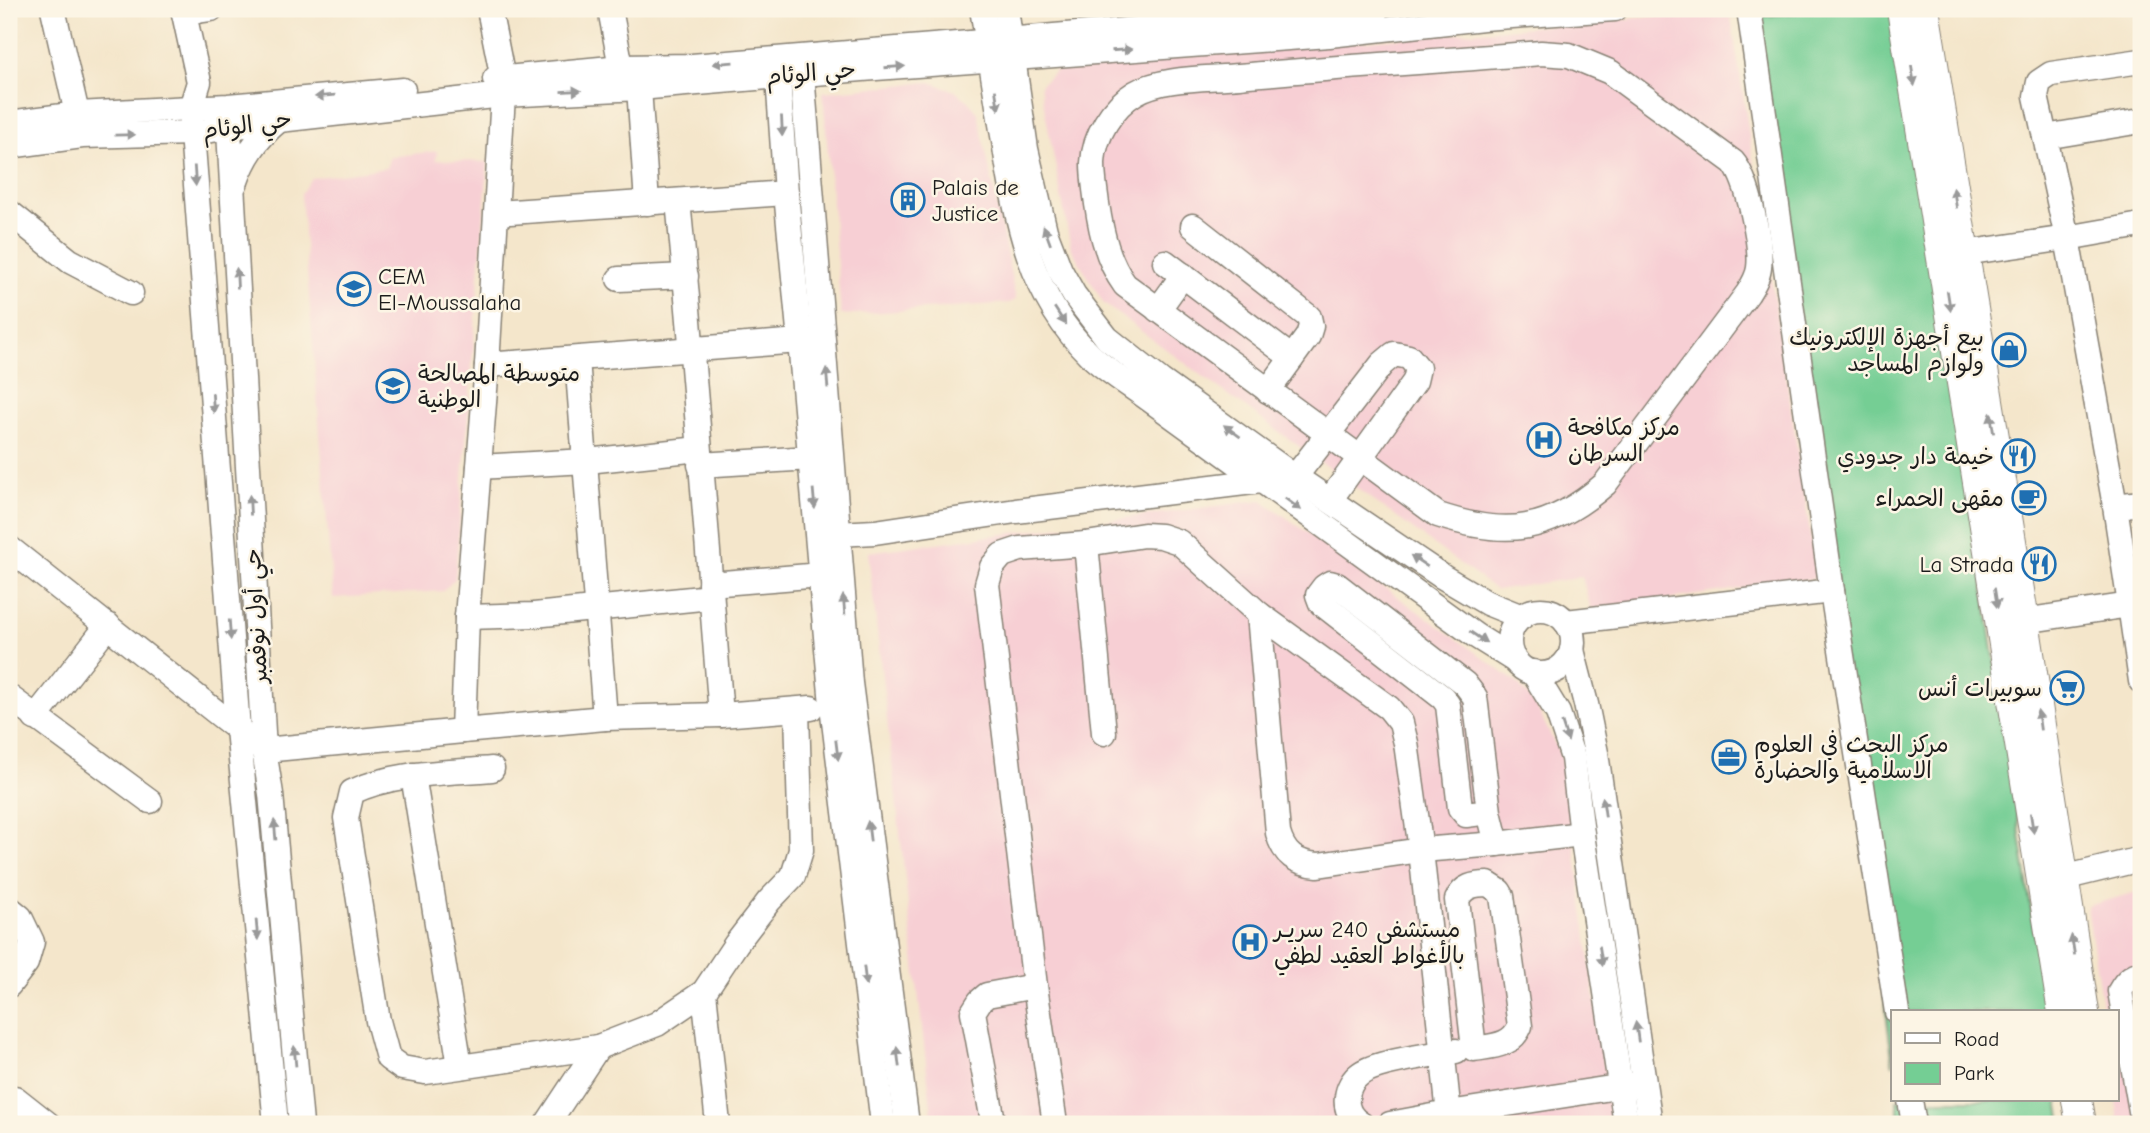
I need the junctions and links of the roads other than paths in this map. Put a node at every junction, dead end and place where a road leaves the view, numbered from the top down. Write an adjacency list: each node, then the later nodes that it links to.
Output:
1 (53, 9): 28 (street)
2 (211, 9): 12 (street)
3 (489, 9): 21 (street)
4 (610, 9): 19 (street)
5 (982, 9): 16 (street)
6 (1006, 9): 16 (street)
7 (1377, 9): 15 (street, حي الوئام)
8 (1615, 9): 13 (street, حي الوئام)
9 (1749, 9): 68 (street)
10 (1902, 9): 105 (main road, one-way to 105)
11 (1924, 9): 41 (main road, one-way to 11)
12 (183, 11): 20 (street)
13 (1512, 13): 14 (street, حي الوئام)
14 (1427, 17): 15 (street, حي الوئام)
15 (1221, 24): 16 (street, حي الوئام)
16 (1001, 50): 18 (street, حي الوئام); 58 (street, one-way to 16); 59 (street, one-way to 59)
17 (2141, 61): 30 (street)
18 (789, 66): 19 (street, حي الوئام, one-way to 19); 22 (street, حي الوئام); 33 (street, one-way to 33); 63 (street, one-way to 18)
19 (621, 67): 21 (street, حي الوئام)
20 (199, 82): 23 (street, حي أول نوفمبر); 24 (street)
21 (503, 87): 22 (street, حي الوئام, one-way to 22); 24 (street, حي الوئام, one-way to 24); 25 (street, حي الوئام); 37 (street)
22 (639, 88): 35 (street)
23 (191, 108): 24 (street, حي الوئام); 28 (street, حي الوئام); 29 (street, حي أول نوفمبر)
24 (228, 117): 25 (street, حي الوئام); 29 (street, حي الوئام); 32 (street, حي أول نوفمبر)
25 (279, 120): 32 (street)
26 (2141, 121): 30 (street)
27 (9, 123): 28 (street, حي الوئام)
28 (80, 125): 29 (street, حي الوئام, one-way to 29); 31 (street, حي الوئام)
29 (192, 133): 86 (street, حي أول نوفمبر, one-way to 86)
30 (2045, 136): 40 (street)
31 (9, 146)
32 (232, 191): 89 (street, حي أول نوفمبر, one-way to 32)
33 (786, 193): 34 (street); 46 (street)
34 (678, 201): 35 (street); 42 (street)
35 (647, 203): 37 (street)
36 (9, 212): 44 (street)
37 (497, 213): 50 (street)
38 (2141, 225): 40 (street)
39 (1193, 226): 48 (street)
40 (2067, 238): 41 (street); 62 (street)
41 (1964, 253): 74 (main road, one-way to 41)
42 (686, 276): 43 (street); 47 (street)
43 (619, 279)
44 (131, 293)
45 (1158, 310): 48 (street); 51 (street); 54 (street)
46 (800, 341): 47 (street); 55 (street)
47 (693, 349): 49 (street); 53 (street)
48 (1292, 358): 51 (street)
49 (578, 359): 50 (street); 56 (street)
50 (487, 365): 57 (street)
51 (1268, 391): 52 (street)
52 (1329, 434): 54 (street); 54 (street); 58 (street)
53 (699, 457): 55 (street); 56 (street); 67 (street)
54 (1359, 457): 60 (street)
55 (811, 458): 66 (street, one-way to 66)
56 (587, 461): 57 (street); 70 (street)
57 (479, 467): 73 (street)
58 (1295, 477): 60 (street)
59 (1261, 481): 63 (street); 78 (street, one-way to 78)
60 (1330, 500): 72 (street, one-way to 60)
61 (2141, 503): 62 (street)
62 (2115, 506): 69 (street)
63 (838, 534): 81 (street, one-way to 63)
64 (1086, 544): 71 (street); 88 (street); 102 (street)
65 (9, 548): 76 (street)
66 (821, 575): 67 (street); 81 (street)
67 (711, 591): 70 (street); 83 (street)
68 (1832, 591): 75 (street); 104 (street)
69 (2136, 604): 74 (street); 79 (street)
70 (597, 609): 73 (street); 85 (street)
71 (1259, 614): 96 (street); 96 (street)
72 (1522, 617): 75 (street); 78 (street)
73 (467, 618): 87 (street)
74 (2024, 621): 98 (main road, one-way to 74)
75 (1566, 622): 77 (street)
76 (108, 625): 84 (street); 86 (street)
77 (1572, 650): 78 (street); 111 (street, one-way to 77)
78 (1525, 667): 94 (street, one-way to 94)
79 (2141, 681)
80 (9, 697): 84 (street)
81 (842, 703): 82 (street); 124 (street, one-way to 124); 125 (street, one-way to 81)
82 (797, 710): 83 (street); 103 (street)
83 (722, 715): 85 (street)
84 (35, 718): 92 (street)
85 (605, 718): 87 (street)
86 (238, 729): 89 (street); 120 (street, حي أول نوفمبر, one-way to 120)
87 (463, 732): 89 (street)
88 (1104, 733)
89 (264, 750): 121 (street, حي أول نوفمبر, one-way to 89)
90 (492, 769): 91 (street)
91 (413, 775): 110 (street); 110 (street)
92 (150, 801)
93 (1489, 812): 93 (street); 95 (street)
94 (1582, 834): 95 (street); 111 (street, one-way to 111)
95 (1497, 844): 96 (street)
96 (1421, 850): 109 (street)
97 (2141, 859): 98 (street)
98 (2063, 878): 106 (main road, one-way to 98)
99 (9, 908): 101 (street)
100 (2141, 973): 116 (street)
101 (9, 985)
102 (1035, 986): 118 (street); 126 (street)
103 (704, 992): 107 (street); 123 (street)
104 (1897, 1010)
105 (2063, 1010)
106 (2084, 1010)
107 (598, 1047): 110 (street); 122 (street)
108 (1474, 1049): 108 (street); 109 (street)
109 (1443, 1054): 117 (street); 127 (street)
110 (460, 1066)
111 (1632, 1085): 117 (street); 129 (street); 130 (street)
112 (15, 1098): 119 (street)
113 (1910, 1102): 131 (street)
114 (2077, 1102): 132 (main road)
115 (2098, 1102): 133 (main road)
116 (2141, 1111)
117 (1450, 1118): 128 (street)
118 (993, 1121)
119 (48, 1124)
120 (275, 1124)
121 (301, 1124)
122 (547, 1124)
123 (718, 1124)
124 (883, 1124)
125 (907, 1124)
126 (1055, 1124)
127 (1361, 1124)
128 (1390, 1124)
129 (1626, 1124)
130 (1650, 1124)
131 (1914, 1124)
132 (2081, 1124)
133 (2102, 1124)

